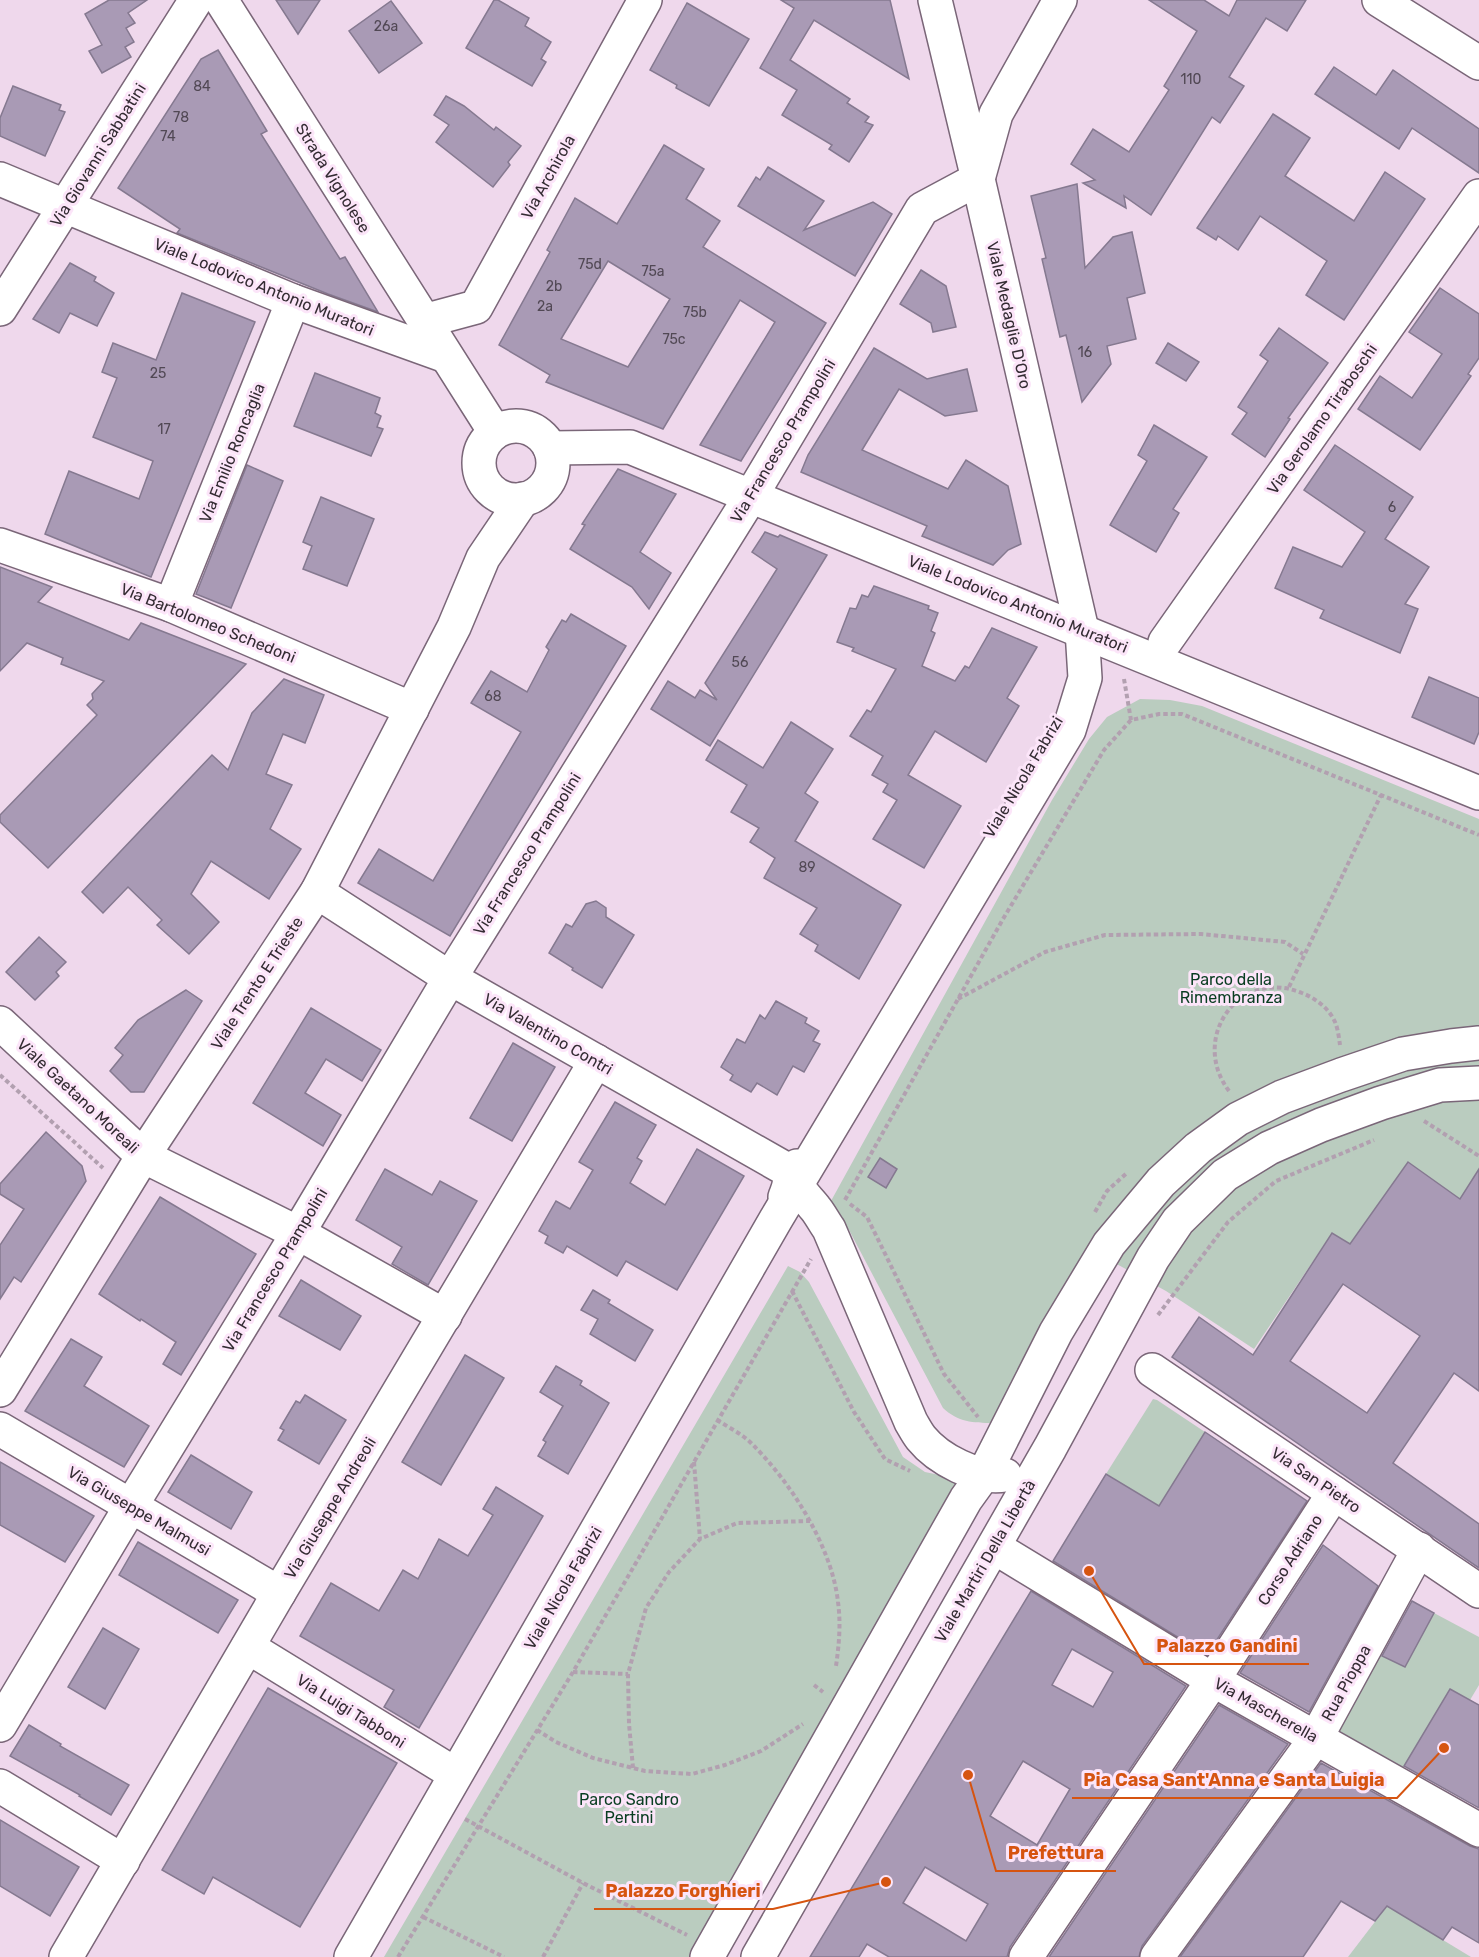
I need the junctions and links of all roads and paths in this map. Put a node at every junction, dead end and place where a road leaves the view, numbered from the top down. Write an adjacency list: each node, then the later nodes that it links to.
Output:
1 (645, 0): 13 (street, Via Archirola)
2 (935, 0): 8 (street, Viale Medaglie D'Oro)
3 (1060, 0): 8 (street)
4 (1379, 0): 6 (street)
5 (217, 1): 10 (street, Via Giovanni Sabbatini); 13 (street, Strada Vignolese)
6 (1479, 63)
7 (0, 179): 10 (street, Viale Lodovico Antonio Muratori)
8 (978, 179): 18 (street, Via Francesco Prampolini); 23 (street, Viale Medaglie D'Oro)
9 (1479, 196): 24 (street, Via Gerolamo Tiraboschi)
10 (66, 207): 11 (street, Viale Lodovico Antonio Muratori); 12 (street, Via Giovanni Sabbatini)
11 (292, 301): 14 (street, Viale Lodovico Antonio Muratori); 22 (street, Via Emilio Roncaglia)
12 (0, 309)
13 (424, 321): 14 (street, Strada Vignolese)
14 (446, 356): 15 (street)
15 (495, 432): 16 (street); 17 (street)
16 (550, 448): 18 (street, Viale Lodovico Antonio Muratori); 19 (street)
17 (483, 481): 19 (street); 21 (street, Viale Trento E Trieste)
18 (751, 496): 23 (street, Viale Lodovico Antonio Muratori); 31 (street, Via Francesco Prampolini)
19 (523, 499): 21 (street, Viale Trento E Trieste)
20 (0, 545): 22 (street, Via Bartolomeo Schedoni)
21 (483, 558): 25 (street, Viale Trento E Trieste)
22 (171, 605): 25 (street, Via Bartolomeo Schedoni)
23 (1082, 630): 26 (street, Viale Lodovico Antonio Muratori); 46 (street, Viale Nicola Fabrizi)
24 (1166, 642)
25 (412, 709): 29 (street, Viale Trento E Trieste)
26 (1479, 792)
27 (1382, 795): 28 (path); 30 (path); 33 (path)
28 (1479, 835)
29 (317, 892): 31 (street, Via Valentino Contri); 43 (street, Viale Trento E Trieste)
30 (1303, 954): 32 (path); 33 (path)
31 (450, 978): 37 (street, Via Valentino Contri); 49 (street, Via Francesco Prampolini)
32 (1289, 987): 36 (path); 40 (path)
33 (957, 999): 47 (path)
34 (0, 1023): 43 (street, Viale Gaetano Moreali)
35 (1479, 1043): 59 (street)
36 (1342, 1051)
37 (596, 1061): 46 (street, Via Valentino Contri); 50 (street, Via Giuseppe Andreoli)
38 (0, 1075): 45 (path)
39 (1479, 1083): 57 (street, Viale Martiri Della Libertà)
40 (1234, 1098)
41 (1432, 1119): 44 (path)
42 (1382, 1137): 51 (path)
43 (143, 1155): 45 (street, Viale Trento E Trieste); 49 (street, Viale Gaetano Moreali)
44 (1479, 1156)
45 (125, 1185): 53 (street, Viale Trento E Trieste)
46 (790, 1194): 48 (street, Via Valentino Contri); 80 (street, Viale Nicola Fabrizi)
47 (845, 1200): 48 (path); 54 (path)
48 (829, 1228): 55 (path); 59 (street, Via Valentino Contri)
49 (298, 1233): 50 (street, Viale Gaetano Moreali); 61 (street, Via Francesco Prampolini)
50 (445, 1316): 67 (street, Via Giuseppe Andreoli)
51 (1156, 1317)
52 (1152, 1370): 60 (street, Via San Pietro)
53 (0, 1390)
54 (978, 1417)
55 (717, 1420): 58 (path); 62 (path)
56 (0, 1429): 61 (street, Via Giuseppe Malmusi)
57 (1050, 1448): 59 (street, Via Valentino Contri); 64 (street, Viale Martiri Della Libertà)
58 (694, 1460): 63 (path); 69 (path)
59 (984, 1474): 88 (street)
60 (1334, 1493): 65 (street, Via San Pietro); 72 (street, Corso Adriano)
61 (131, 1506): 67 (street, Via Giuseppe Malmusi); 76 (street, Via Francesco Prampolini)
62 (810, 1521): 63 (path); 70 (path)
63 (700, 1539): 71 (path)
64 (994, 1547): 72 (street, Via Mascherella); 94 (street, Viale Martiri Della Libertà)
65 (1419, 1549): 66 (street, Via San Pietro); 78 (street, Rua Pioppa)
66 (1479, 1591)
67 (279, 1593): 68 (street, Via Giuseppe Andreoli)
68 (248, 1647): 80 (street, Via Luigi Tabboni); 85 (street, Via Giuseppe Andreoli)
69 (573, 1672): 71 (path); 77 (path)
70 (835, 1672)
71 (628, 1674): 79 (path)
72 (1213, 1680): 78 (street, Via Mascherella); 95 (street, Corso Adriano)
73 (814, 1685): 74 (path)
74 (826, 1694)
75 (812, 1719): 79 (path)
76 (0, 1725)
77 (537, 1730): 79 (path); 83 (path)
78 (1316, 1738): 84 (street, Via Mascherella); 96 (street, Rua Pioppa)
79 (633, 1768)
80 (455, 1774): 82 (street, Viale Nicola Fabrizi)
81 (0, 1786): 85 (street)
82 (438, 1804): 83 (path); 90 (street, Viale Nicola Fabrizi)
83 (479, 1826): 86 (path); 87 (path)
84 (1479, 1830)
85 (123, 1861): 89 (street, Via Giuseppe Andreoli)
86 (584, 1883): 88 (path); 93 (path)
87 (423, 1917): 91 (path); 92 (path)
88 (697, 1946)
89 (66, 1957)
90 (351, 1957)
91 (398, 1957)
92 (504, 1957)
93 (543, 1957)
94 (758, 1957)
95 (1026, 1957)
96 (1157, 1957)

